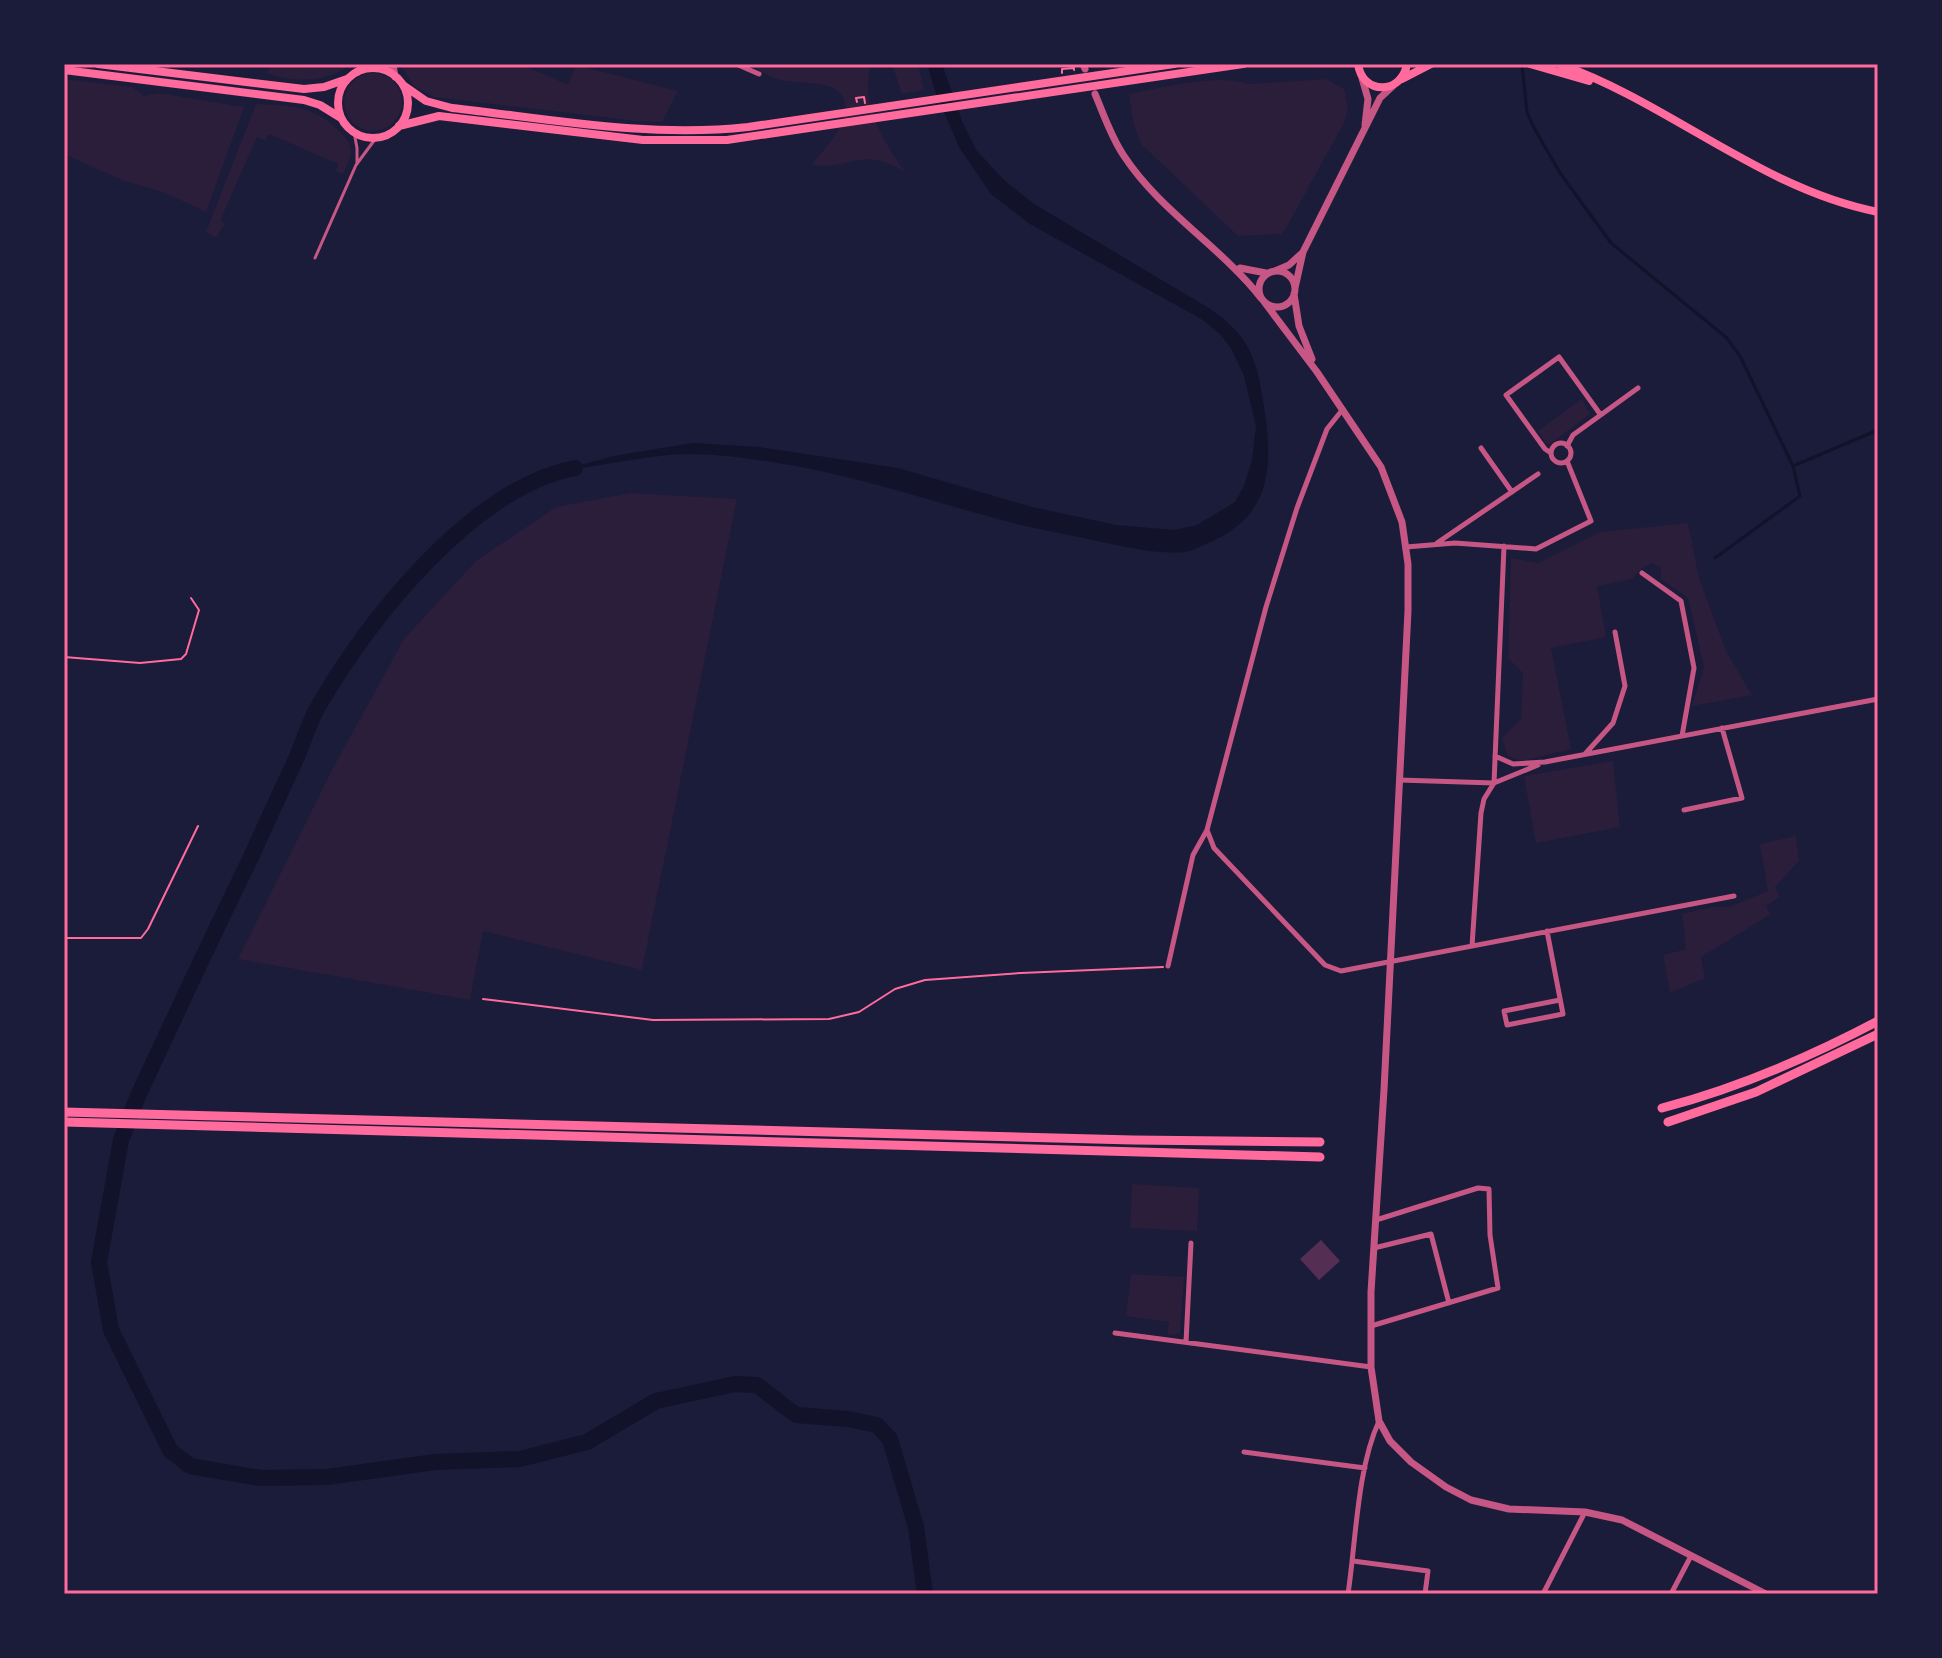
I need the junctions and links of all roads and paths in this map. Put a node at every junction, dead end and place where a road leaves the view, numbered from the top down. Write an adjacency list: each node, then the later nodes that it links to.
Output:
1 (98, 64): 18 (main road)
2 (393, 64): 17 (street)
3 (736, 64): 15 (street)
4 (1174, 64): 20 (main road)
5 (1243, 64): 27 (main road)
6 (1351, 64): 14 (main road)
7 (1407, 64): 19 (main road)
8 (1431, 64): 19 (main road)
9 (1530, 64): 22 (main road)
10 (1559, 64): 22 (main road)
11 (361, 68): 17 (main road); 18 (main road)
12 (64, 70): 26 (main road)
13 (1074, 71): 16 (path)
14 (1359, 71): 21 (main road); 29 (street)
15 (759, 74)
16 (1062, 74)
17 (395, 77): 20 (main road)
18 (347, 79): 26 (main road)
19 (1401, 79): 21 (main road)
20 (403, 85): 27 (main road)
21 (1393, 86): 29 (street)
22 (1609, 87): 32 (main road)
23 (1095, 94): 35 (street)
24 (857, 103): 25 (path)
25 (866, 104)
26 (341, 118): 28 (main road)
27 (399, 126): 30 (main road)
28 (354, 132): 30 (main road); 31 (lane)
29 (1362, 134): 33 (street)
30 (376, 138): 31 (lane)
31 (356, 165): 34 (lane)
32 (1878, 212)
33 (1303, 252): 36 (street); 37 (street)
34 (315, 258)
35 (1234, 266): 36 (street); 38 (street)
36 (1271, 272): 37 (street); 38 (street)
37 (1294, 291): 38 (street); 39 (street)
38 (1263, 301): 39 (street)
39 (1317, 372): 41 (street)
40 (1638, 388): 42 (street)
41 (1343, 409): 51 (street); 66 (street)
42 (1600, 414): 43 (street); 45 (street)
43 (1567, 446): 45 (street); 46 (street)
44 (1481, 448): 48 (street)
45 (1551, 453): 46 (street)
46 (1567, 461): 50 (street)
47 (1538, 474): 48 (street)
48 (1512, 492): 49 (street)
49 (1437, 543): 50 (street); 51 (street)
50 (1504, 546): 59 (street)
51 (1406, 547): 62 (street)
52 (1642, 573): 58 (street)
53 (191, 598): 55 (path)
54 (1615, 632): 60 (street)
55 (64, 657)
56 (1878, 699): 57 (street)
57 (1722, 728): 58 (street); 64 (street)
58 (1682, 736): 60 (street)
59 (1494, 755): 61 (street); 63 (street)
60 (1584, 755): 61 (street)
61 (1545, 762): 63 (street)
62 (1399, 780): 63 (street); 71 (street)
63 (1494, 783): 70 (street)
64 (1684, 810)
65 (198, 826): 69 (path)
66 (1207, 830): 71 (street); 72 (street)
67 (1734, 896): 68 (street)
68 (1547, 931): 70 (street); 74 (street)
69 (64, 938)
70 (1472, 946): 71 (street)
71 (1390, 961): 83 (street)
72 (1168, 966): 73 (path)
73 (483, 999)
74 (1560, 1000): 74 (street)
75 (1878, 1021): 77 (highway)
76 (1878, 1034): 80 (highway)
77 (1662, 1108)
78 (64, 1112): 81 (highway)
79 (64, 1122): 82 (highway)
80 (1668, 1122)
81 (1320, 1142)
82 (1320, 1157)
83 (1375, 1220): 85 (street); 86 (street)
84 (1191, 1243): 89 (street)
85 (1373, 1248): 86 (street); 87 (street)
86 (1449, 1303): 87 (street)
87 (1370, 1326): 90 (street)
88 (1115, 1333): 89 (street)
89 (1186, 1342): 90 (street)
90 (1371, 1367): 91 (street)
91 (1379, 1421): 93 (street); 94 (street)
92 (1244, 1452): 93 (street)
93 (1365, 1468): 96 (street)
94 (1585, 1512): 95 (street); 99 (street)
95 (1691, 1555): 100 (street); 101 (street)
96 (1353, 1561): 97 (street); 98 (street)
97 (1348, 1594)
98 (1425, 1594)
99 (1543, 1594)
100 (1671, 1594)
101 (1766, 1594)

